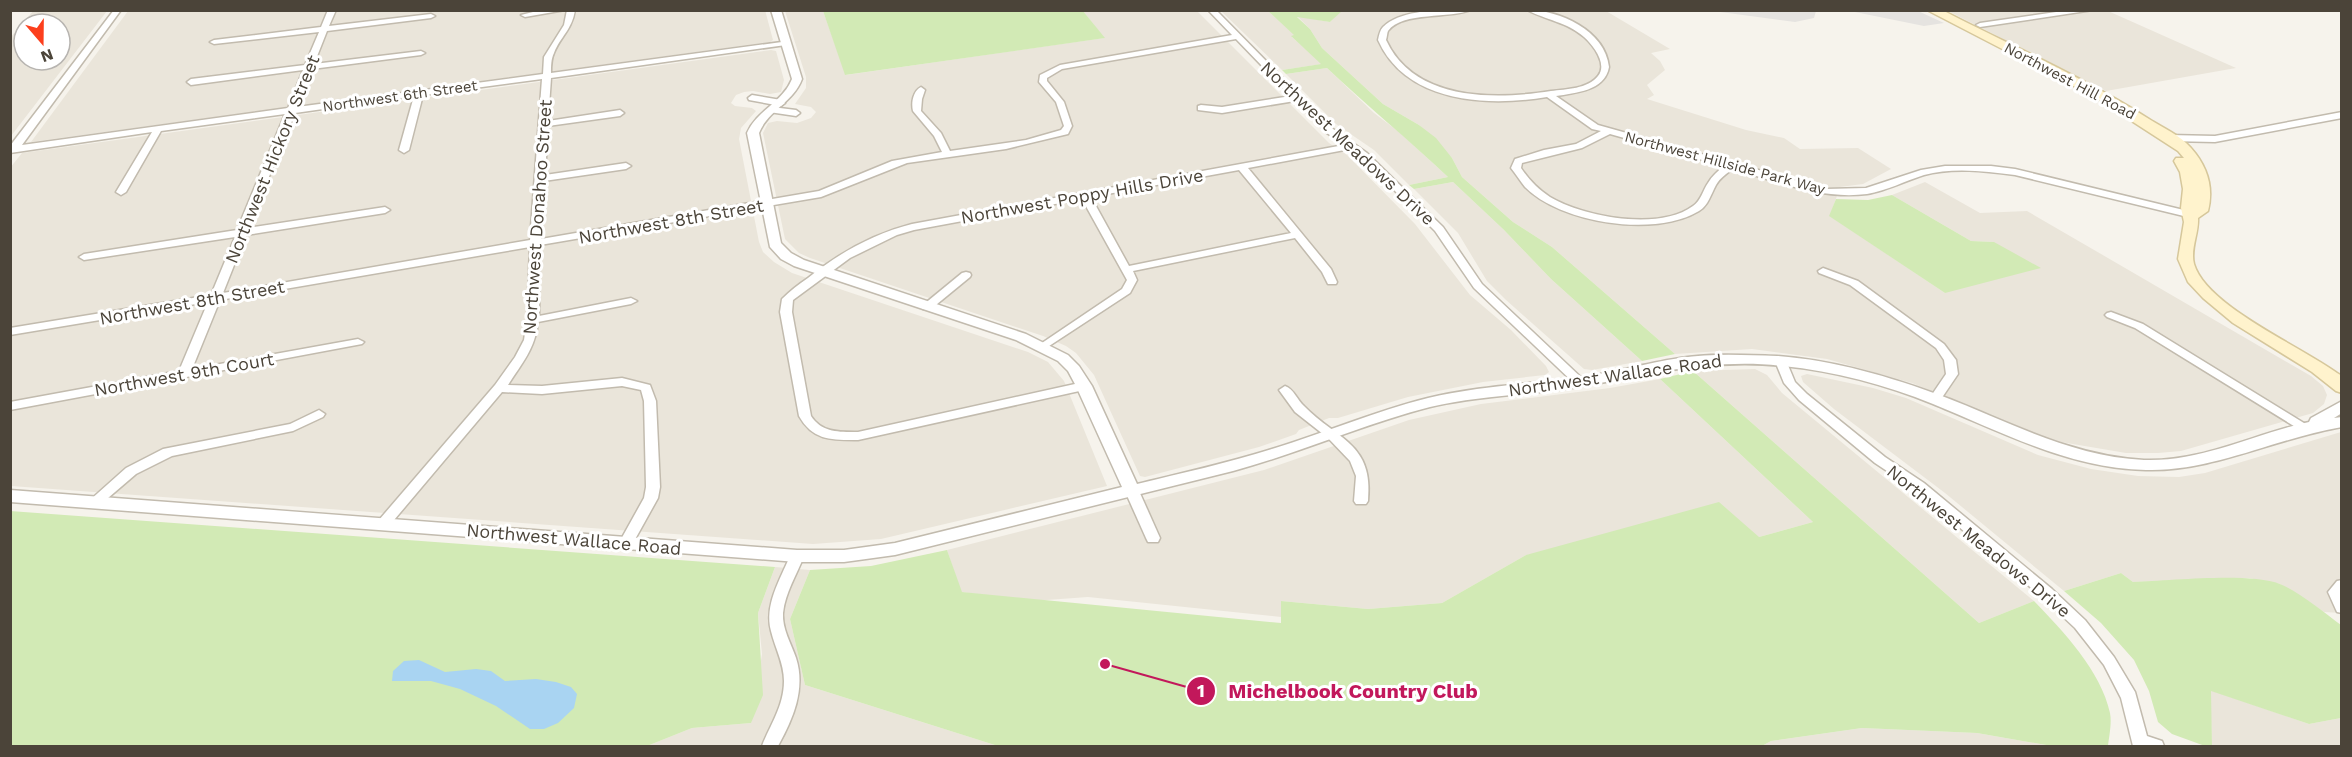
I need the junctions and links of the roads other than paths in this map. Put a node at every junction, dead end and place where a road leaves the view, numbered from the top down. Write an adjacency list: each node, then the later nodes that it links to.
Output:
1 (118, 10): 40 (street)
2 (332, 10): 16 (street, Northwest Hickory Street)
3 (562, 10): 13 (street)
4 (571, 10): 22 (street, Northwest Donahoo Street)
5 (776, 10): 19 (street)
6 (1211, 10): 17 (street, Northwest Meadows Drive)
7 (1467, 10): 12 (street)
8 (1530, 10): 26 (street)
9 (1932, 10): 15 (main road, Northwest Hill Road)
10 (1942, 10): 15 (main road, Northwest Hill Road)
11 (2090, 10): 15 (street)
12 (1435, 12): 26 (street)
13 (525, 15)
14 (431, 16): 16 (street)
15 (1974, 26): 38 (main road, Northwest Hill Road)
16 (325, 29): 18 (street); 21 (street, Northwest Hickory Street)
17 (1236, 37): 28 (street, Northwest Meadows Drive); 42 (street, Northwest 8th Street)
18 (214, 42)
19 (786, 44): 22 (street, Northwest 6th Street); 29 (street)
20 (421, 53): 21 (street)
21 (309, 67): 23 (street); 31 (street, Northwest Hickory Street)
22 (547, 76): 25 (street, Northwest 6th Street); 35 (street, Northwest Donahoo Street)
23 (191, 82)
24 (921, 90): 42 (street)
25 (418, 93): 31 (street, Northwest 6th Street); 41 (street)
26 (1549, 95): 37 (street, Northwest Hillside Park Way)
27 (752, 98): 29 (street)
28 (1297, 98): 30 (street); 39 (street, Northwest Meadows Drive)
29 (776, 107): 33 (street); 49 (street)
30 (1201, 108)
31 (292, 111): 36 (street, Northwest 6th Street); 52 (street, Northwest Hickory Street)
32 (620, 113): 35 (street)
33 (796, 113)
34 (2342, 115): 38 (street)
35 (543, 124): 46 (street, Northwest Donahoo Street)
36 (158, 129): 40 (street, Northwest 6th Street); 47 (street)
37 (1609, 131): 44 (street, Northwest Hillside Park Way); 44 (street)
38 (2169, 138): 51 (main road)
39 (1352, 146): 45 (street, Northwest Poppy Hills Drive); 73 (street, Northwest Meadows Drive)
40 (12, 150)
41 (404, 150)
42 (947, 153): 49 (street, Northwest 8th Street)
43 (626, 166): 46 (street)
44 (1730, 166): 51 (street, Northwest Hillside Park Way)
45 (1242, 167): 48 (street, Northwest Poppy Hills Drive); 53 (street)
46 (540, 179): 54 (street, Northwest Donahoo Street)
47 (121, 192)
48 (1085, 195): 57 (street); 59 (street, Northwest Poppy Hills Drive)
49 (766, 204): 54 (street, Northwest 8th Street); 59 (street)
50 (385, 210): 52 (street)
51 (2192, 215): 55 (main road)
52 (242, 232): 56 (street); 62 (street, Northwest Hickory Street)
53 (1298, 235): 57 (street); 61 (street)
54 (535, 244): 62 (street, Northwest 8th Street); 66 (street, Northwest Donahoo Street)
55 (2186, 247): 71 (main road); 75 (main road)
56 (84, 257)
57 (1128, 269): 69 (street)
58 (1823, 271): 78 (street)
59 (823, 272): 64 (street); 74 (street, Northwest Poppy Hills Drive)
60 (966, 275): 64 (street)
61 (1332, 282)
62 (215, 298): 67 (street, Northwest 8th Street); 72 (street, Northwest Hickory Street)
63 (631, 302): 66 (street)
64 (927, 307): 69 (street)
65 (2111, 315): 83 (street)
66 (533, 320): 76 (street, Northwest Donahoo Street)
67 (10, 332)
68 (358, 342): 72 (street, Northwest 9th Court)
69 (1043, 347): 74 (street)
70 (1781, 361): 73 (street, Northwest Wallace Road); 78 (street, Northwest Wallace Road); 95 (street, Northwest Meadows Drive)
71 (2342, 370)
72 (184, 374): 79 (street, Northwest 9th Court)
73 (1580, 382): 84 (street, Northwest Wallace Road)
74 (1084, 386): 85 (street)
75 (2342, 387)
76 (499, 388): 89 (street, Northwest Donahoo Street); 91 (street)
77 (1285, 390): 84 (street)
78 (1935, 399): 83 (street, Northwest Wallace Road)
79 (10, 406)
80 (2342, 406): 83 (street, Northwest Wallace Road)
81 (319, 414): 87 (street)
82 (2342, 422): 83 (street, Northwest Wallace Road)
83 (2306, 428)
84 (1329, 434): 85 (street, Northwest Wallace Road); 88 (street)
85 (1132, 491): 90 (street); 92 (street, Northwest Wallace Road)
86 (10, 496): 87 (street, Northwest Wallace Road)
87 (96, 501): 89 (street, Northwest Wallace Road)
88 (1360, 501)
89 (384, 523): 91 (street, Northwest Wallace Road)
90 (1153, 538)
91 (626, 543): 92 (street, Northwest Wallace Road)
92 (797, 556): 96 (street)
93 (2342, 585): 94 (street)
94 (2342, 608)
95 (2146, 745)
96 (770, 747)

